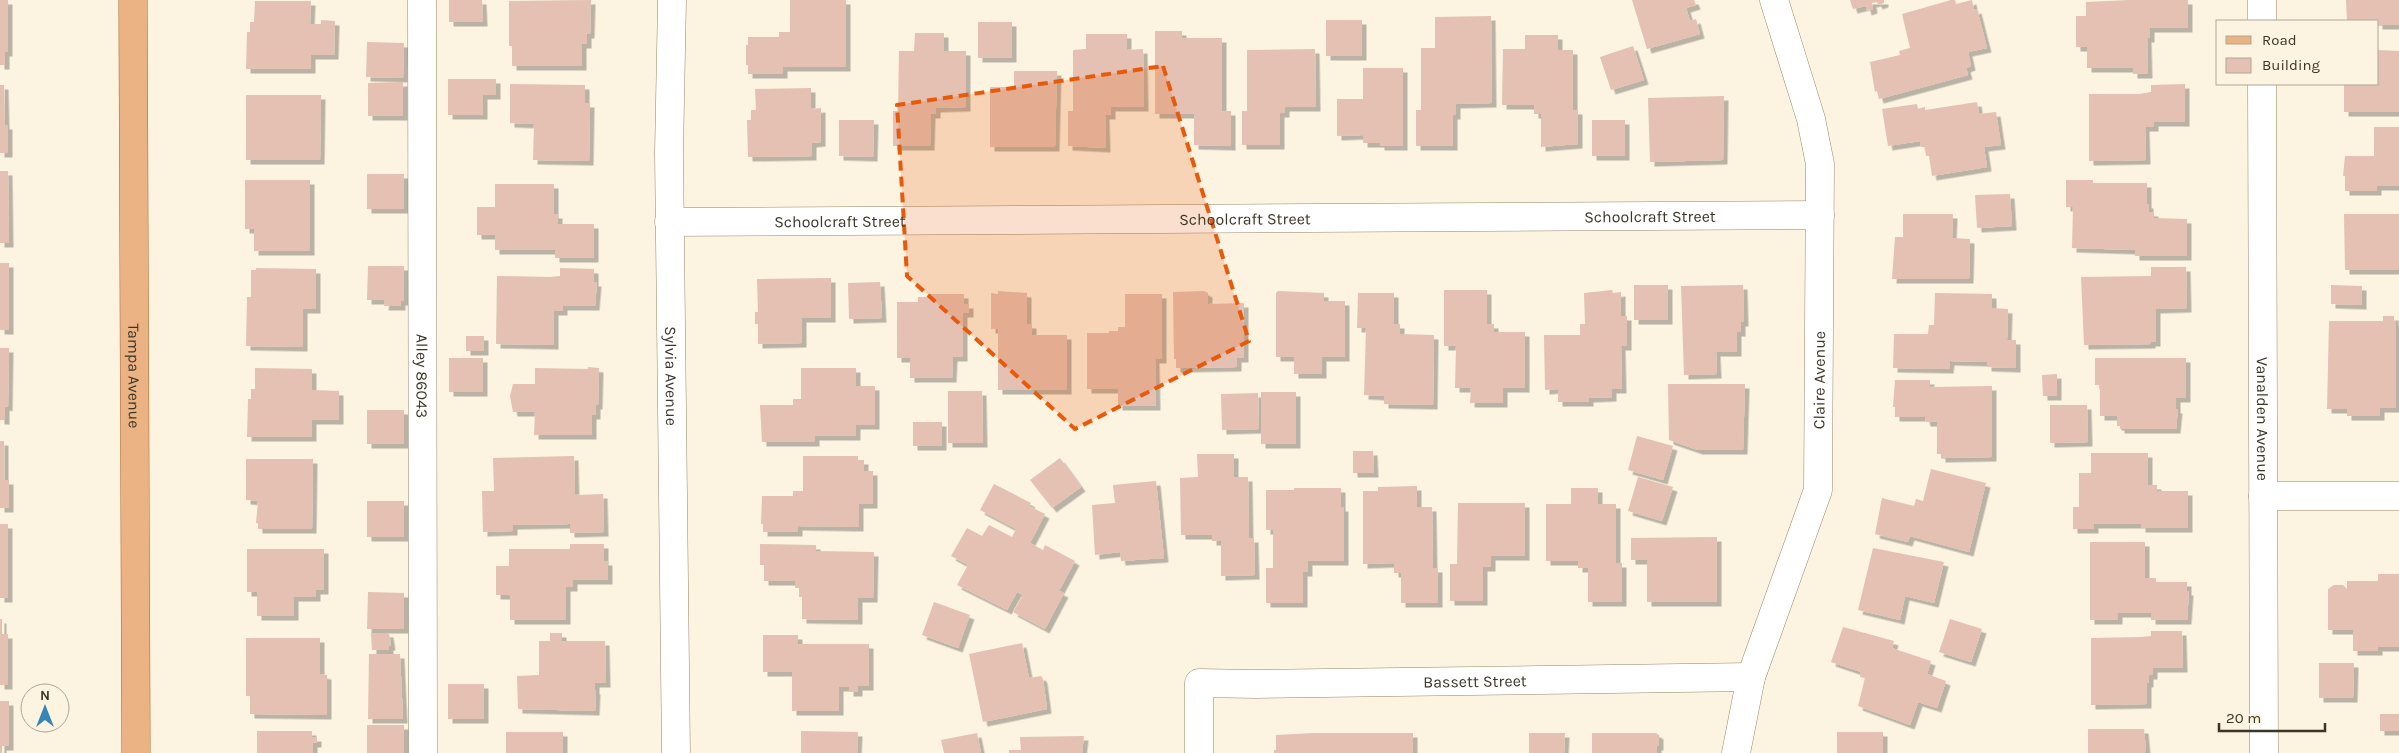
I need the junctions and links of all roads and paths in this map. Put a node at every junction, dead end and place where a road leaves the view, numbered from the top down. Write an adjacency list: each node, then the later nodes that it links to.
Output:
1 (134, 0): 13 (main road, Tampa Avenue)
2 (422, 0): 14 (street, Alley 86043)
3 (672, 0): 9 (street, Sylvia Avenue)
4 (1774, 0): 8 (street, Claire Avenue)
5 (2262, 0): 6 (street)
6 (2262, 20)
7 (2262, 85): 10 (street, Vanalden Avenue)
8 (1820, 215): 9 (street, Schoolcraft Street); 12 (street, Claire Avenue)
9 (669, 222): 15 (street, Sylvia Avenue)
10 (2263, 496): 11 (street); 18 (street, Vanalden Avenue)
11 (2399, 496)
12 (1751, 676): 16 (street, Bassett Street); 17 (street, Claire Avenue)
13 (136, 753)
14 (423, 753)
15 (676, 753)
16 (1199, 753)
17 (1736, 753)
18 (2264, 753)

